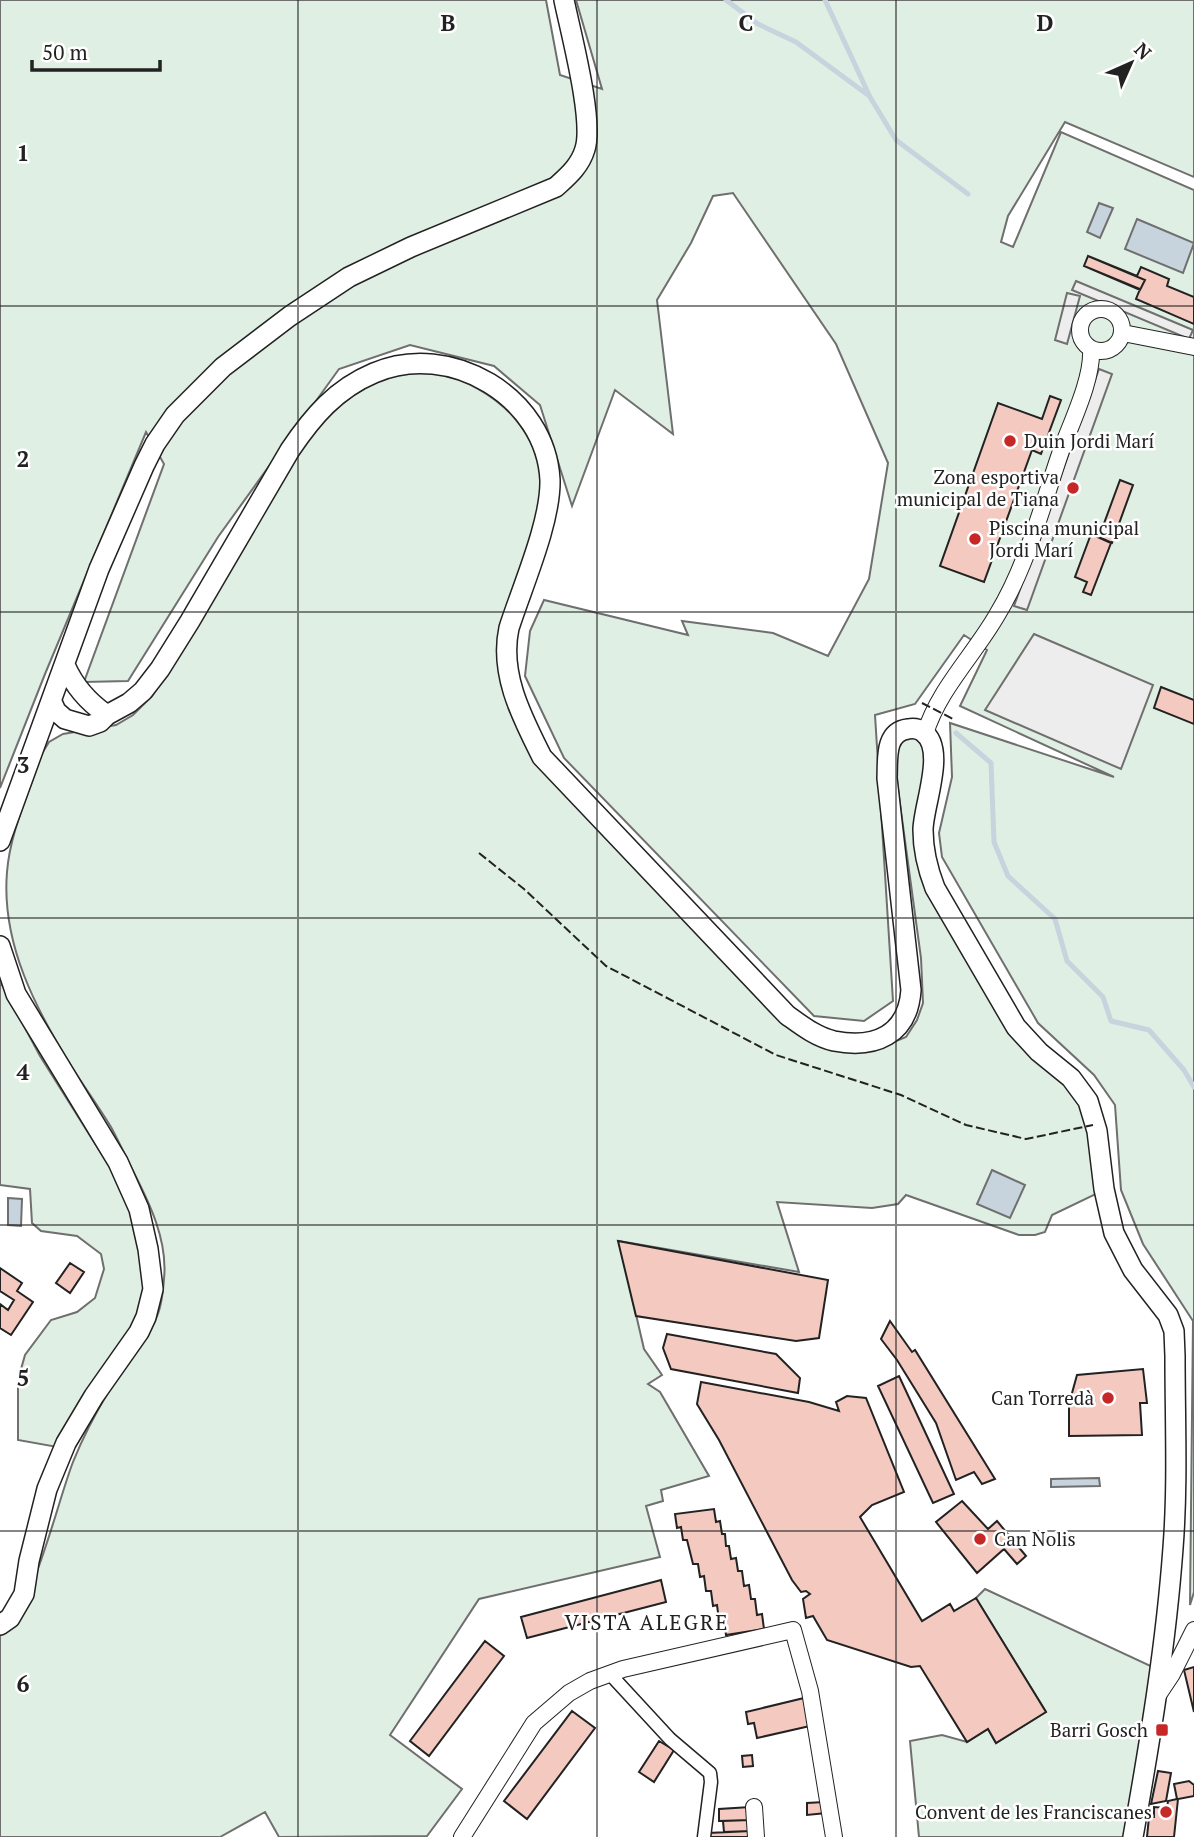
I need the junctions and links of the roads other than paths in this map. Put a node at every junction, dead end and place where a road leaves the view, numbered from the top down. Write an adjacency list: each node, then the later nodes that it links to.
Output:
1 (564, 0): 5 (street)
2 (1123, 332): 3 (street); 4 (street); 4 (street)
3 (1194, 347)
4 (1091, 349): 9 (street)
5 (65, 665): 6 (street); 7 (street)
6 (51, 702): 7 (street); 8 (street); 10 (street)
7 (107, 715): 8 (street); 9 (street)
8 (76, 724): 10 (street)
9 (925, 734): 16 (street)
10 (35, 746): 11 (street)
11 (0, 841)
12 (0, 946): 13 (street)
13 (0, 1625)
14 (1194, 1630): 16 (street)
15 (610, 1674): 18 (street); 19 (street); 21 (street)
16 (1156, 1698): 22 (street)
17 (754, 1807): 20 (street)
18 (462, 1837)
19 (704, 1837)
20 (756, 1837)
21 (834, 1837)
22 (1133, 1837)

